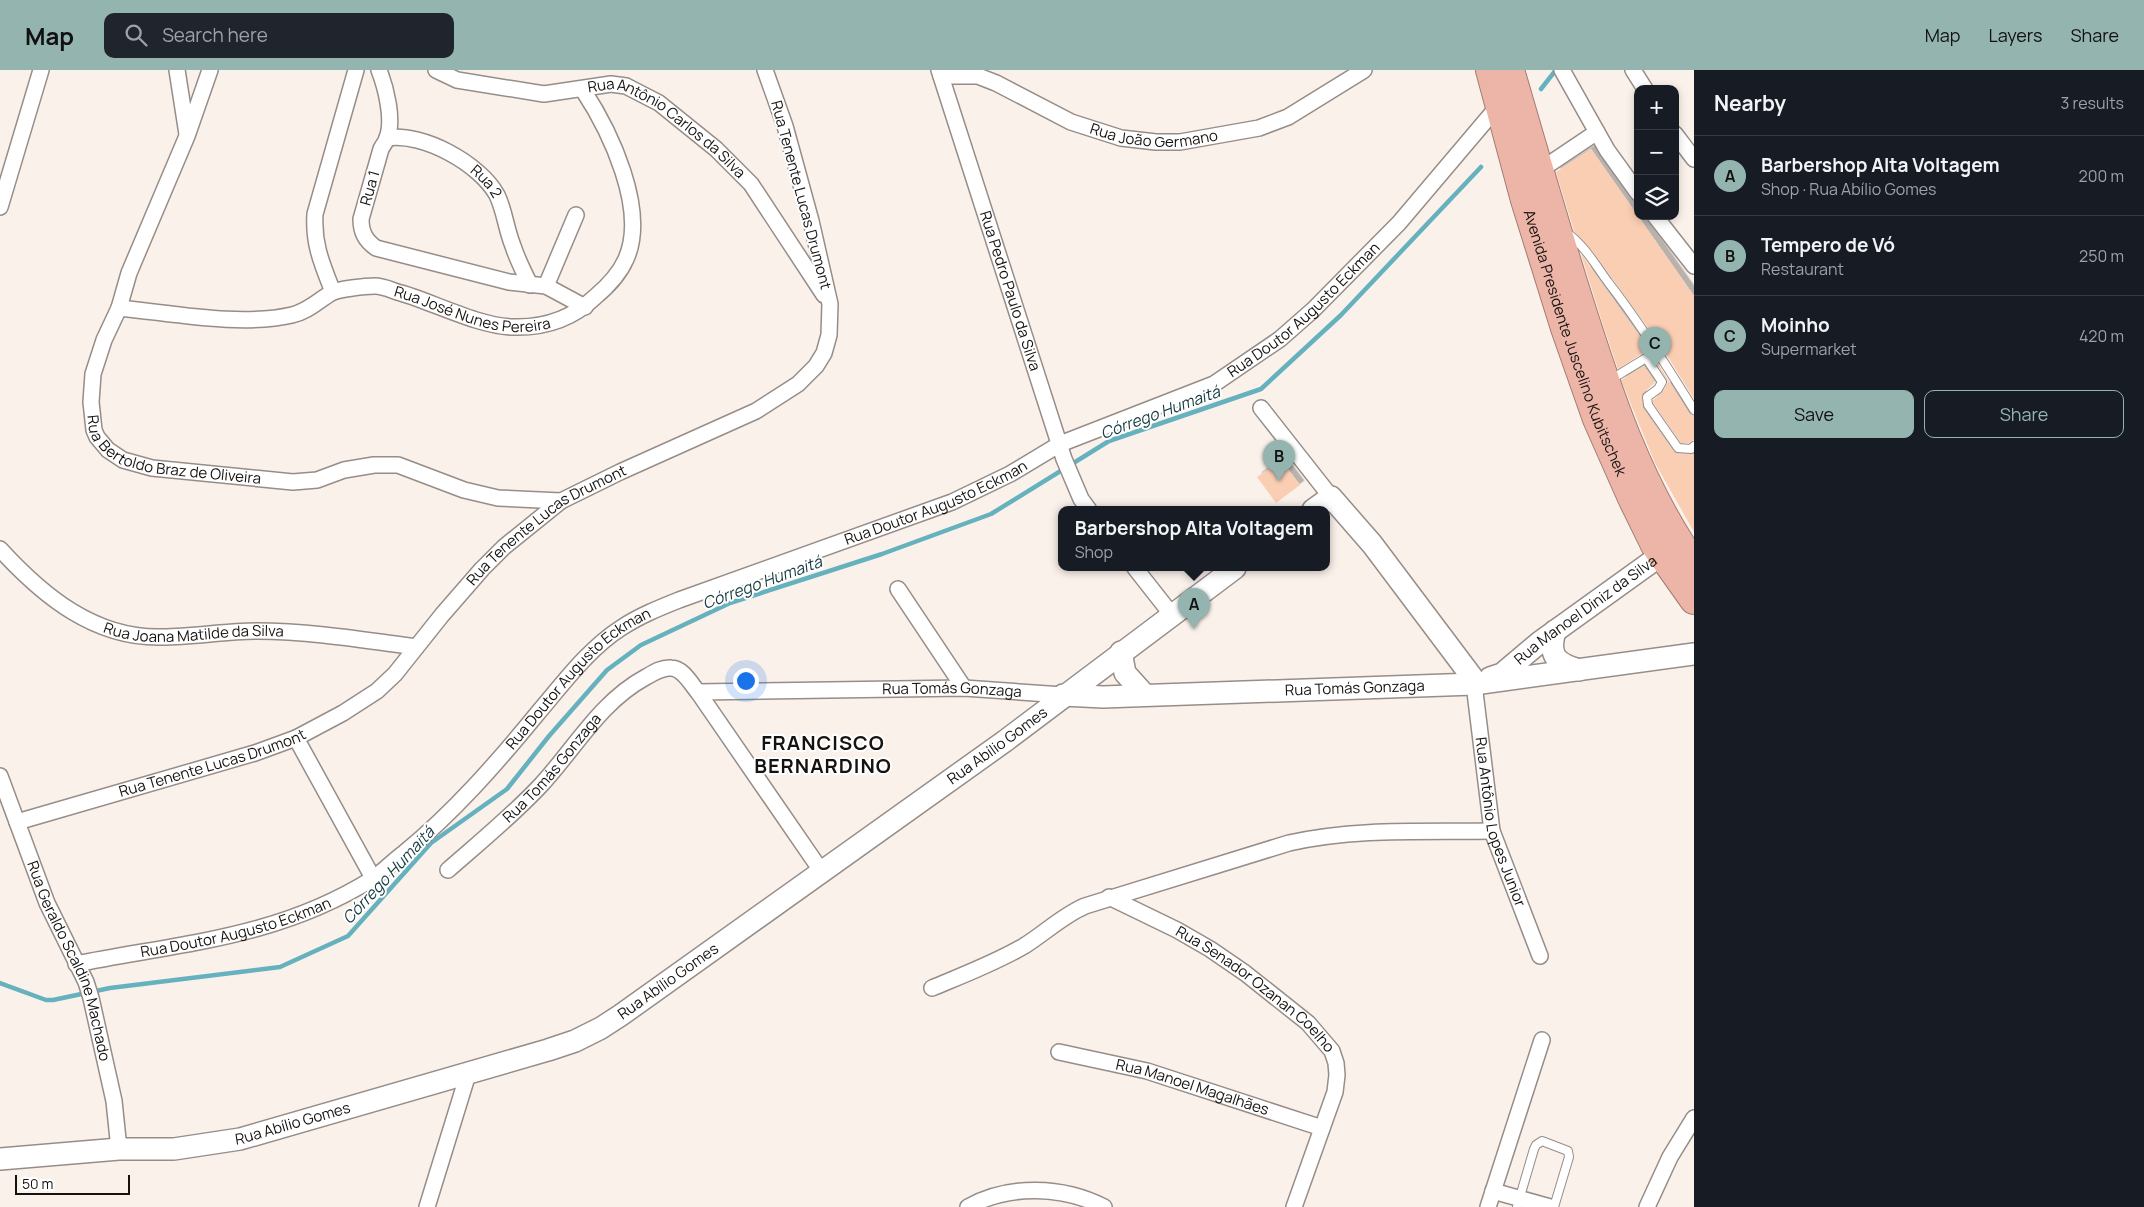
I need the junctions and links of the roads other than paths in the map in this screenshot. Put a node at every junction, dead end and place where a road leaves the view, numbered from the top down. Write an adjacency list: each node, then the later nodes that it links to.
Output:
1 (41, 70): 24 (street)
2 (177, 70): 18 (street)
3 (210, 70): 18 (street, Rua Bertoldo Braz de Oliveira)
4 (356, 70): 31 (street)
5 (379, 70): 19 (street, Rua 1)
6 (436, 70): 15 (street, Rua Antônio Carlos da Silva)
7 (765, 70): 32 (street, Rua Tenente Lucas Drumont)
8 (1364, 70): 13 (street, Rua João Germano)
9 (1490, 70): 16 (highway, Avenida Presidente Juscelino Kubitschek)
10 (1510, 70): 22 (highway, Avenida Presidente Juscelino Kubitschek)
11 (1562, 70): 17 (street)
12 (1633, 70): 14 (street)
13 (940, 73): 40 (street, Rua Pedro Paulo da Silva)
14 (1642, 85)
15 (583, 90): 32 (street, Rua Antônio Carlos da Silva); 33 (street, Rua José Nunes Pereira)
16 (1499, 105): 40 (street, Rua Doutor Augusto Eckman); 46 (highway, Avenida Presidente Juscelino Kubitschek)
17 (1597, 132): 22 (street); 23 (street)
18 (187, 136): 34 (street, Rua Bertoldo Braz de Oliveira)
19 (387, 138): 29 (street, Rua 2); 29 (street, Rua 1)
20 (1679, 139): 21 (street)
21 (1694, 159)
22 (1539, 171): 27 (highway, Avenida Presidente Juscelino Kubitschek)
23 (1634, 187)
24 (0, 207)
25 (576, 215): 30 (street)
26 (1658, 220): 28 (street)
27 (1557, 230): 35 (lane); 37 (highway, Avenida Presidente Juscelino Kubitschek)
28 (1694, 266)
29 (530, 285): 30 (street)
30 (546, 286): 33 (street)
31 (333, 292): 33 (street, Rua José Nunes Pereira); 34 (street, Rua José Nunes Pereira)
32 (830, 304): 43 (street, Rua Tenente Lucas Drumont)
33 (584, 307)
34 (118, 308): 43 (street, Rua Bertoldo Braz de Oliveira)
35 (1658, 350): 36 (lane); 39 (lane)
36 (1646, 358): 37 (lane); 41 (lane)
37 (1606, 383): 46 (highway, Avenida Presidente Juscelino Kubitschek)
38 (1261, 408): 42 (street)
39 (1694, 410)
40 (1060, 444): 44 (street, Rua Pedro Paulo da Silva); 70 (street, Rua Doutor Augusto Eckman)
41 (1694, 446)
42 (1331, 497): 45 (street); 59 (street)
43 (561, 501): 55 (street, Rua Tenente Lucas Drumont)
44 (1086, 506)
45 (1319, 506)
46 (1678, 542): 48 (highway, Avenida Presidente Juscelino Kubitschek); 52 (highway, Avenida Presidente Juscelino Kubitschek); 54 (street, Rua Manoel Diniz da Silva)
47 (0, 549): 55 (street, Rua Joana Matilde da Silva)
48 (1694, 564)
49 (1137, 571): 53 (street)
50 (1231, 571): 53 (street, Rua Abílio Gomes)
51 (898, 589): 60 (street)
52 (1694, 600)
53 (1172, 615): 56 (street, Rua Abílio Gomes)
54 (1555, 631): 58 (street); 59 (street, Rua Manoel Diniz da Silva)
55 (416, 647): 64 (street, Rua Tenente Lucas Drumont)
56 (1121, 652): 62 (street); 63 (street, Rua Abílio Gomes)
57 (1694, 654): 58 (street, Rua Tomás Gonzaga)
58 (1579, 670): 59 (street, Rua Tomás Gonzaga)
59 (1474, 684): 62 (street, Rua Tomás Gonzaga); 67 (street, Rua Antônio Lopes Junior)
60 (964, 688): 61 (street, Rua Tomás Gonzaga); 63 (street, Rua Tomás Gonzaga)
61 (698, 692): 68 (street, Rua Tomás Gonzaga); 69 (street)
62 (1144, 694): 63 (street, Rua Tomás Gonzaga)
63 (1063, 695): 69 (street, Rua Abílio Gomes)
64 (296, 738): 66 (street, Rua Tenente Lucas Drumont); 70 (street)
65 (0, 776): 66 (street, Rua Geraldo Scaldine Machado)
66 (17, 822): 73 (street, Rua Geraldo Scaldine Machado)
67 (1492, 831): 71 (street); 72 (street, Rua Antônio Lopes Junior)
68 (448, 870)
69 (822, 872): 77 (street, Rua Abílio Gomes)
70 (373, 878): 73 (street, Rua Doutor Augusto Eckman)
71 (1109, 897): 74 (street); 79 (street, Rua Senador Ozanan Coelho)
72 (1540, 956)
73 (76, 964): 80 (street, Rua Geraldo Scaldine Machado)
74 (932, 988)
75 (1542, 1040): 82 (street)
76 (1059, 1052): 79 (street, Rua Manoel Magalhães)
77 (468, 1074): 80 (street, Rua Abílio Gomes); 85 (street)
78 (1694, 1118): 90 (street)
79 (1322, 1128): 87 (street, Rua Senador Ozanan Coelho)
80 (119, 1149): 81 (street, Rua Abílio Gomes)
81 (0, 1159)
82 (1493, 1191): 83 (street); 88 (street)
83 (1519, 1202): 89 (street); 89 (lane)
84 (976, 1205): 86 (street)
85 (427, 1207)
86 (1104, 1207)
87 (1294, 1207)
88 (1488, 1207)
89 (1552, 1207)
90 (1646, 1207)

